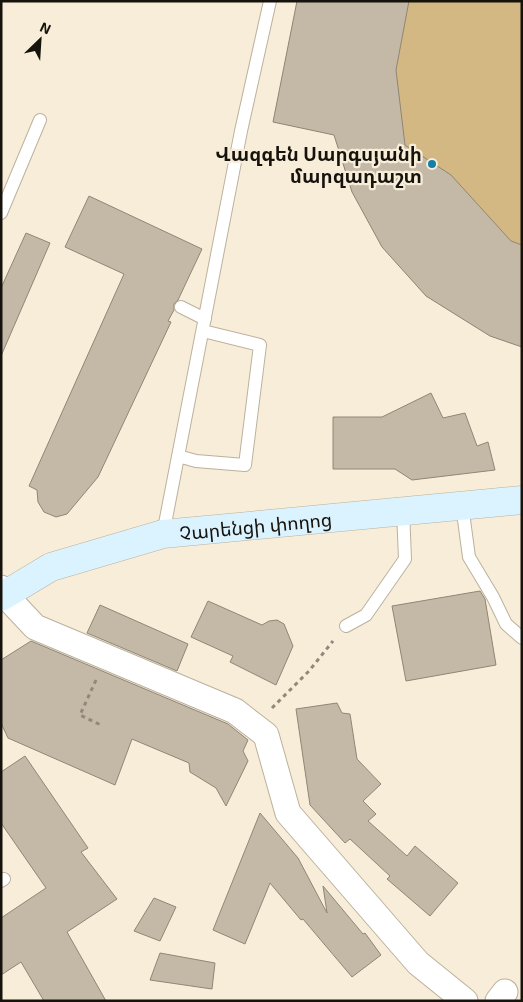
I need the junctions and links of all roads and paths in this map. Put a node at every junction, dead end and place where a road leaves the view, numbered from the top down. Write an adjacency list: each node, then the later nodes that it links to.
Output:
1 (270, 1): 5 (lane)
2 (40, 120): 3 (lane)
3 (1, 213)
4 (181, 307): 5 (lane)
5 (204, 325): 6 (lane); 6 (lane)
6 (178, 456): 10 (lane)
7 (522, 500): 8 (main road, Չարենցի փողոց)
8 (462, 505): 9 (main road, Չարենցի փողոց); 13 (lane)
9 (403, 510): 10 (main road, Չարենցի փողոց); 12 (lane)
10 (163, 534): 11 (main road, Չարենցի փողոց)
11 (2, 593): 16 (street)
12 (346, 626): 16 (path)
13 (522, 638)
14 (86, 703): 15 (path)
15 (101, 725)
16 (253, 726): 17 (street)
17 (465, 1001)

